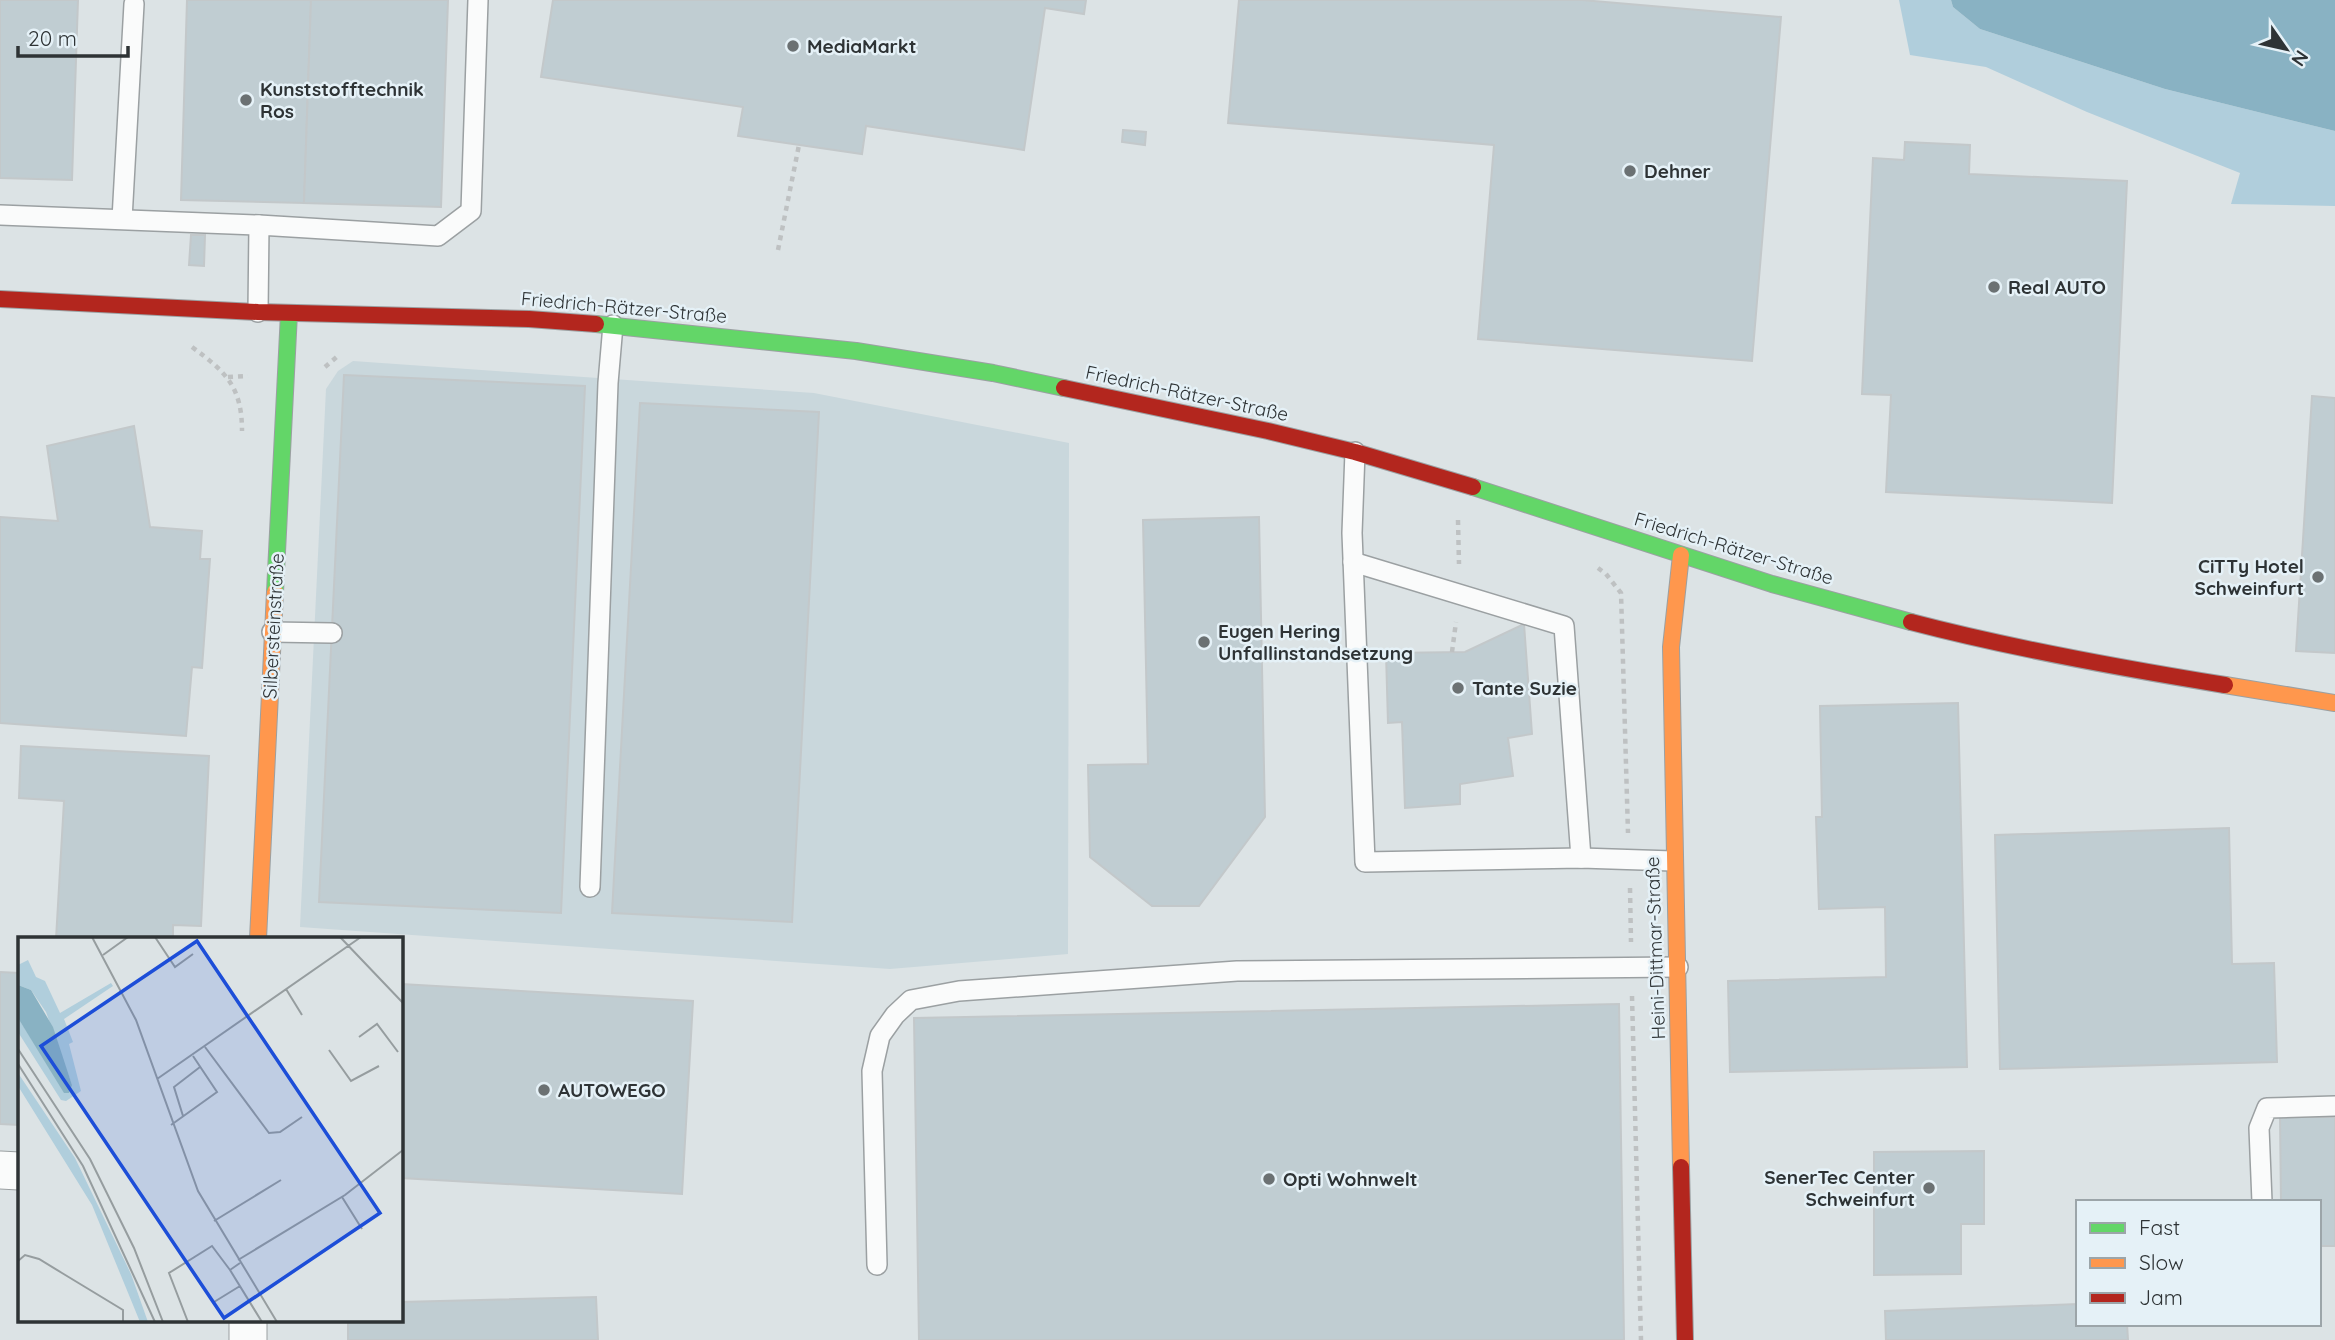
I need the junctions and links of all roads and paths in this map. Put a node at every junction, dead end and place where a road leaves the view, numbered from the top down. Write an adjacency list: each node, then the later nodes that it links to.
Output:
1 (478, 0): 6 (lane)
2 (134, 4): 5 (lane)
3 (799, 145): 7 (path)
4 (0, 215): 5 (lane)
5 (122, 219): 6 (lane)
6 (259, 225): 9 (lane)
7 (778, 250)
8 (0, 299): 9 (street, Friedrich-Rätzer-Straße)
9 (258, 312): 10 (street, Friedrich-Rätzer-Straße)
10 (289, 313): 11 (street, Friedrich-Rätzer-Straße); 22 (street, Silbersteinstraße)
11 (613, 325): 16 (street, Friedrich-Rätzer-Straße); 28 (lane)
12 (183, 344): 15 (path)
13 (344, 351): 14 (path)
14 (320, 372)
15 (242, 440)
16 (1355, 452): 19 (street, Friedrich-Rätzer-Straße); 20 (lane)
17 (1458, 520): 18 (path)
18 (1470, 524)
19 (1681, 555): 24 (street, Friedrich-Rätzer-Straße); 27 (street, Heini-Dittmar-Straße)
20 (1353, 562): 25 (lane); 25 (lane)
21 (1596, 566): 26 (path)
22 (272, 632): 23 (lane); 29 (street, Silbersteinstraße)
23 (332, 633)
24 (2335, 703)
25 (1580, 858): 26 (lane)
26 (1629, 859): 27 (lane); 31 (path)
27 (1673, 861): 30 (street, Heini-Dittmar-Straße)
28 (590, 887)
29 (258, 937)
30 (1678, 967): 31 (lane); 40 (street, Heini-Dittmar-Straße)
31 (1632, 968): 36 (lane); 39 (path)
32 (2335, 1106): 35 (lane)
33 (0, 1170): 34 (street)
34 (18, 1171)
35 (2262, 1200)
36 (877, 1265)
37 (248, 1322): 38 (street)
38 (248, 1340)
39 (1641, 1340)
40 (1685, 1340)

